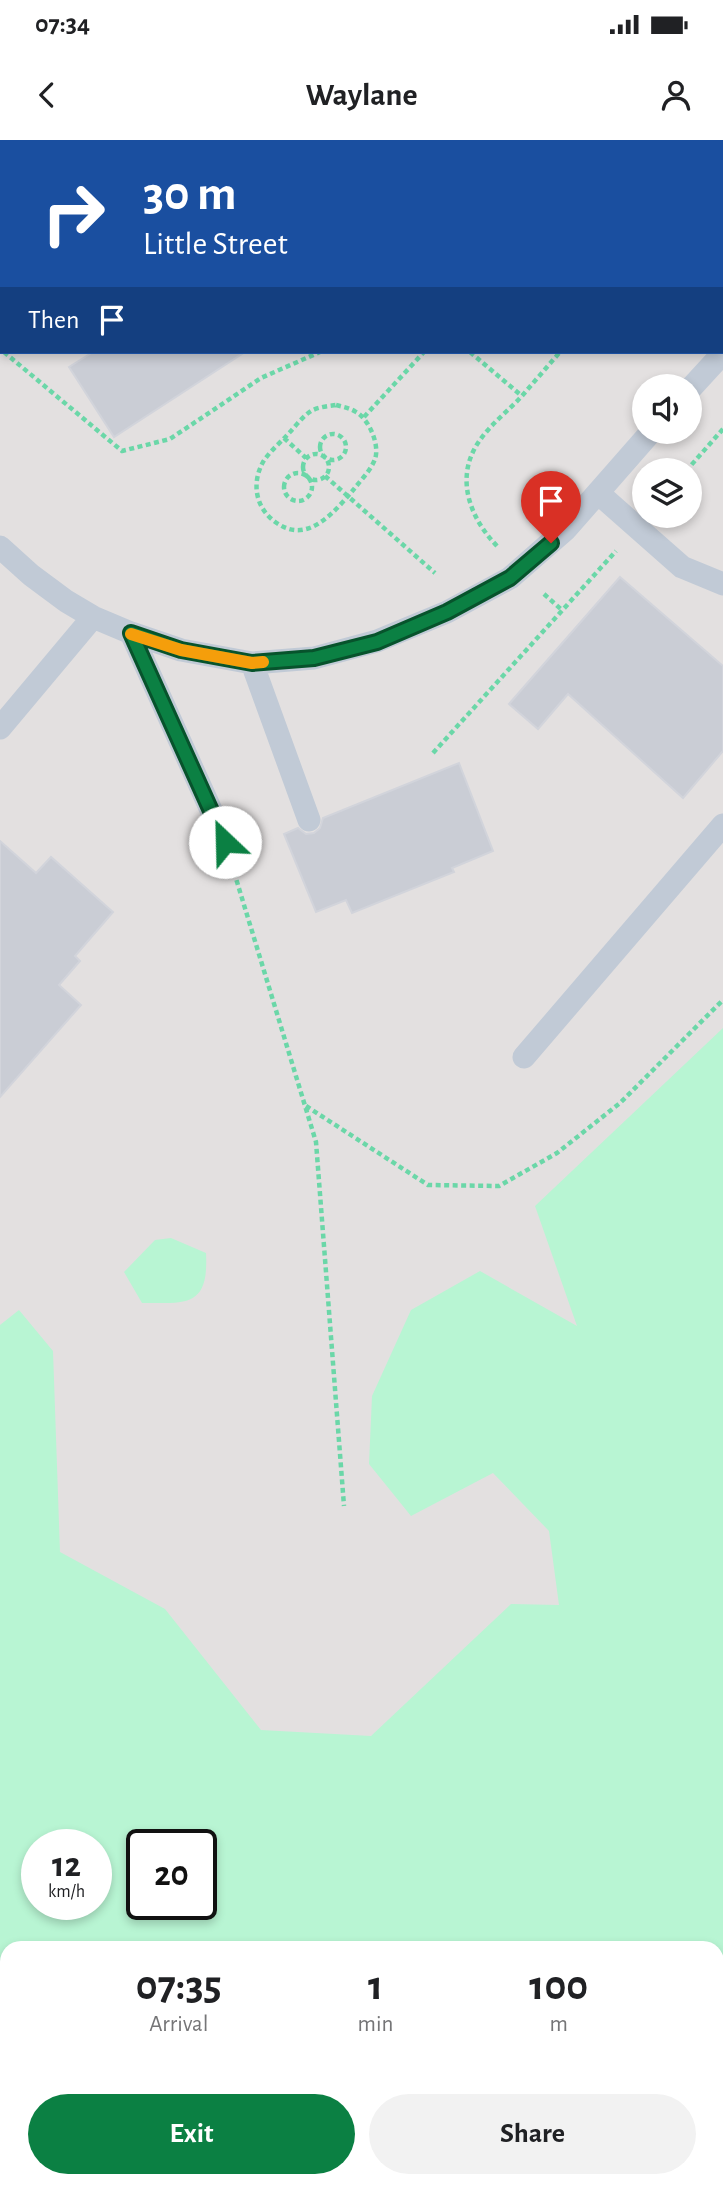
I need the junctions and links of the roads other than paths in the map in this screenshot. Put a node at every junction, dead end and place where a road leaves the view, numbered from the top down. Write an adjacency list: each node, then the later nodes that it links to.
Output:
1 (722, 354): 2 (lane)
2 (702, 376)
3 (641, 444): 4 (lane)
4 (598, 493): 6 (lane); 9 (lane)
5 (0, 547): 7 (lane)
6 (723, 584)
7 (93, 617): 8 (lane); 10 (lane)
8 (131, 633): 9 (lane); 13 (lane)
9 (252, 663): 11 (lane)
10 (0, 728)
11 (309, 820)
12 (723, 825): 14 (lane)
13 (225, 842)
14 (524, 1057)

